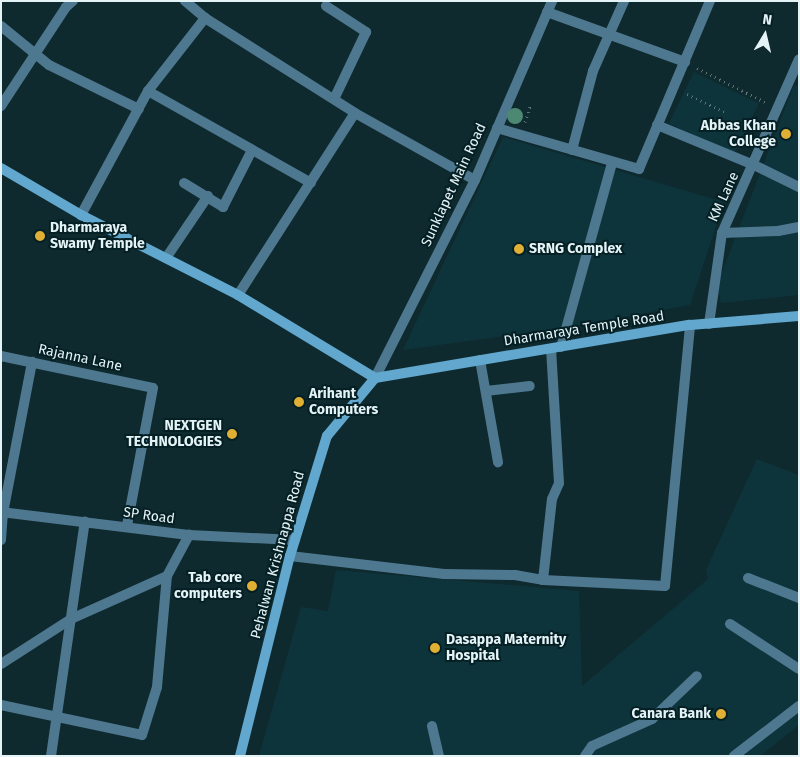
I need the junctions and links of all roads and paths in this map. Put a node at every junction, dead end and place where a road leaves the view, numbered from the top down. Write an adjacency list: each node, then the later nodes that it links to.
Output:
1 (73, 1): 11 (street)
2 (185, 1): 8 (street)
3 (552, 1): 7 (street, Sunklapet Main Road)
4 (624, 1): 10 (street)
5 (710, 1): 13 (street)
6 (326, 6): 16 (street)
7 (547, 12): 10 (street); 23 (street, Sunklapet Main Road)
8 (205, 18): 15 (street); 16 (street)
9 (1, 26): 11 (street)
10 (608, 36): 13 (street); 25 (street)
11 (35, 54): 18 (street); 19 (street)
12 (799, 60): 27 (street, KM Lane)
13 (685, 62): 14 (street); 17 (path)
14 (674, 87): 21 (path); 22 (street)
15 (148, 91): 19 (street); 24 (street)
16 (334, 100): 20 (street)
17 (763, 100)
18 (1, 106)
19 (139, 108): 34 (street)
20 (355, 113): 29 (street); 31 (street)
21 (727, 113)
22 (657, 125): 26 (street); 27 (street)
23 (497, 128): 25 (street); 29 (street, Sunklapet Main Road)
24 (252, 150): 31 (street); 33 (street)
25 (572, 150): 26 (street)
26 (612, 162): 42 (street)
27 (754, 165): 32 (street); 36 (street, KM Lane)
28 (2, 172): 34 (main road)
29 (475, 180): 46 (street, Sunklapet Main Road)
30 (184, 183): 33 (street)
31 (311, 184): 38 (street)
32 (799, 187)
33 (208, 196): 37 (street)
34 (81, 214): 37 (main road)
35 (799, 227): 36 (street)
36 (722, 233): 40 (street, KM Lane)
37 (166, 258): 38 (main road)
38 (238, 295): 46 (main road)
39 (799, 316): 40 (main road, Dharmaraya Temple Road)
40 (709, 324): 41 (main road, Dharmaraya Temple Road)
41 (690, 326): 42 (main road, Dharmaraya Temple Road); 59 (street)
42 (556, 348): 44 (main road, Dharmaraya Temple Road); 59 (street)
43 (1, 356): 45 (street, Rajanna Lane)
44 (480, 360): 46 (main road, Dharmaraya Temple Road); 48 (street)
45 (32, 362): 50 (street); 52 (street, Rajanna Lane)
46 (375, 378): 55 (main road, Pehalwan Krishnappa Road)
47 (530, 386): 48 (street)
48 (486, 391): 49 (street)
49 (498, 462)
50 (2, 512): 51 (street, SP Road); 54 (street)
51 (85, 521): 52 (street, SP Road); 61 (street)
52 (127, 526): 53 (street, SP Road)
53 (189, 535): 55 (street, SP Road); 57 (street)
54 (1, 540)
55 (294, 540): 56 (main road, Pehalwan Krishnappa Road)
56 (290, 556): 59 (street); 71 (main road, Pehalwan Krishnappa Road)
57 (168, 576): 61 (street); 68 (street)
58 (748, 578): 60 (street)
59 (543, 580)
60 (799, 598)
61 (71, 619): 63 (street); 68 (street)
62 (730, 624): 64 (street)
63 (1, 664)
64 (799, 669)
65 (697, 676): 73 (street)
66 (1, 704): 68 (street)
67 (799, 706): 74 (street)
68 (59, 718): 70 (street)
69 (432, 726): 72 (street)
70 (51, 756)
71 (240, 756)
72 (439, 756)
73 (585, 756)
74 (734, 756)

